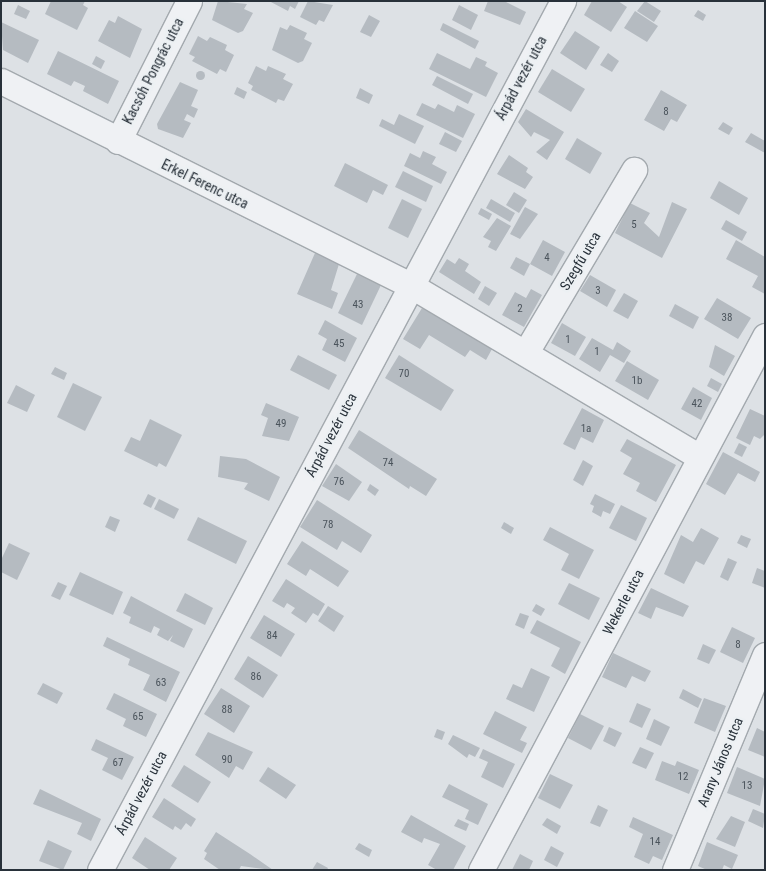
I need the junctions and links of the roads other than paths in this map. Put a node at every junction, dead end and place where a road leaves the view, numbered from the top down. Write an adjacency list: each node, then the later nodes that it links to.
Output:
1 (188, 1): 4 (street, Kacsóh Pongrác utca)
2 (563, 1): 6 (street, Árpád vezér utca)
3 (1, 81): 4 (street, Erkel Ferenc utca)
4 (118, 141): 6 (street, Erkel Ferenc utca)
5 (634, 170): 8 (street, Szegfű utca)
6 (410, 285): 8 (street); 11 (street, Árpád vezér utca)
7 (765, 336): 9 (street, Wekerle utca)
8 (526, 352): 9 (street)
9 (700, 457): 12 (street, Wekerle utca)
10 (765, 655): 13 (street, Arany János utca)
11 (100, 870)
12 (482, 870)
13 (675, 870)

